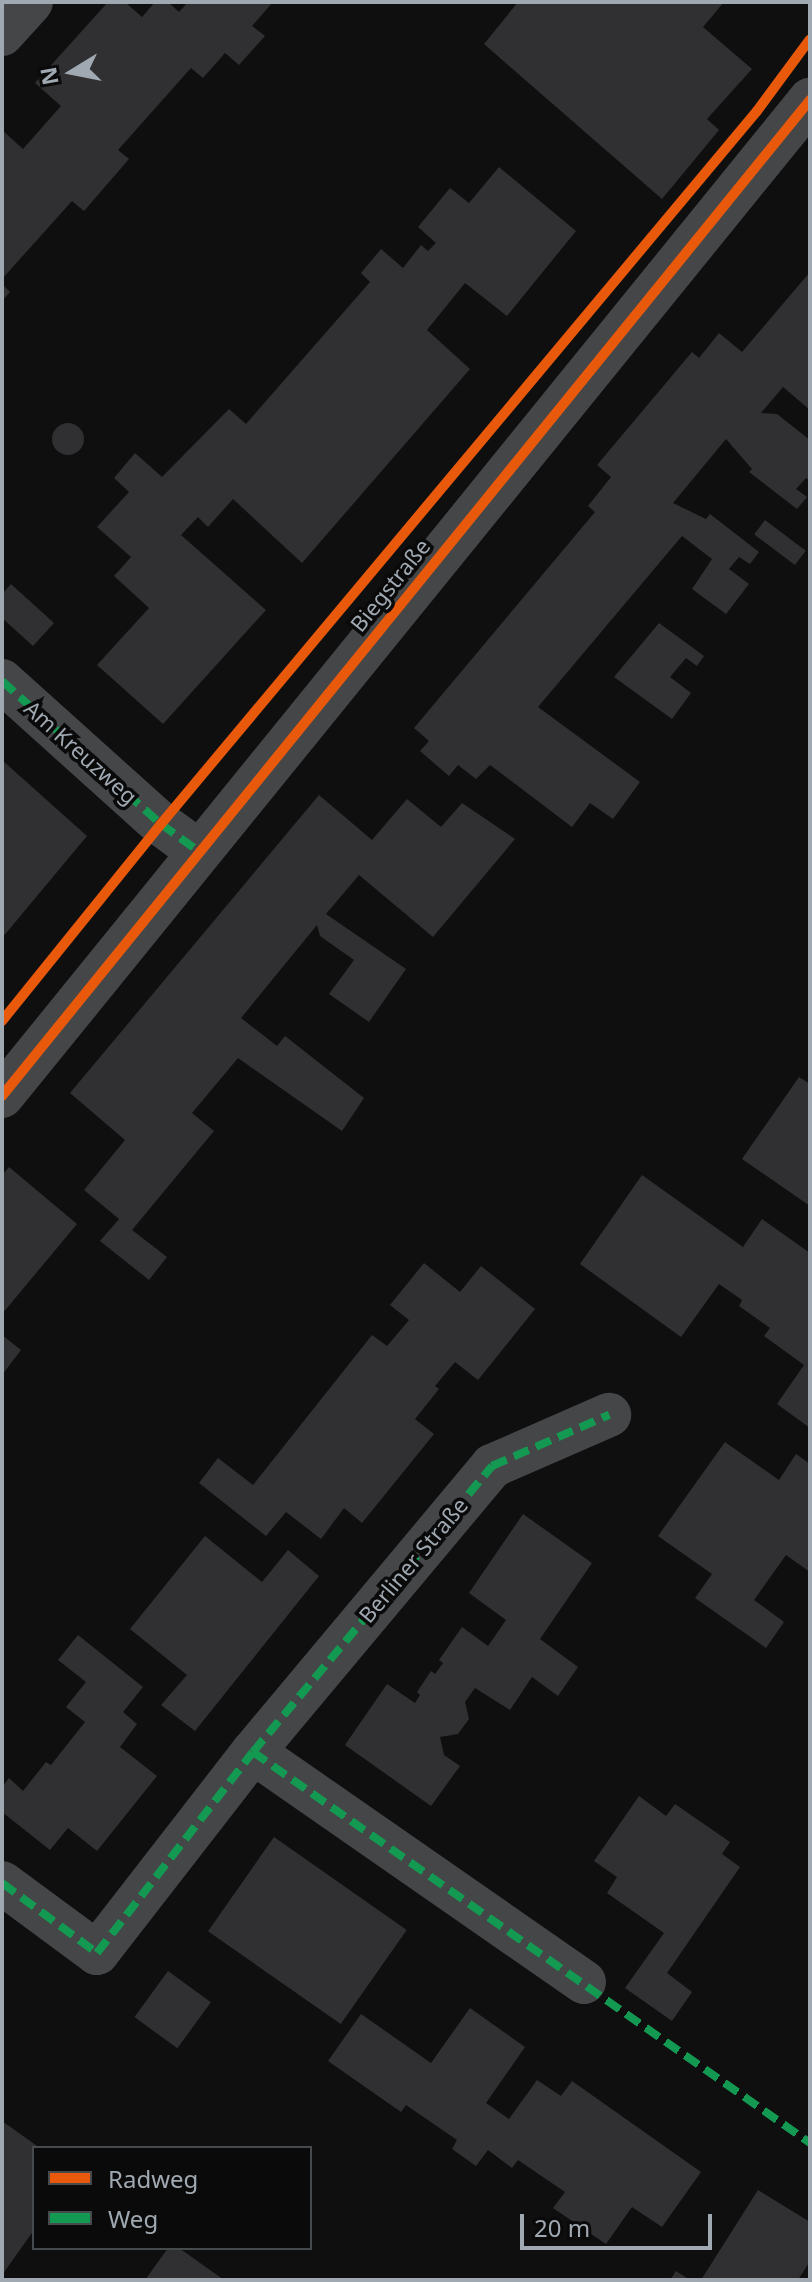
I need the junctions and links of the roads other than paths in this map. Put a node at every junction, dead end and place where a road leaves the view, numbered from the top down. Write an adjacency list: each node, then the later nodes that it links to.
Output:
1 (31, 2): 2 (street)
2 (2, 34)
3 (810, 100): 5 (street, Biegstraße)
4 (2, 681): 5 (street, Am Kreuzweg)
5 (198, 851): 6 (street, Biegstraße)
6 (2, 1096)
7 (609, 1415): 8 (street, Berliner Straße)
8 (253, 1752): 9 (street, Berliner Straße); 10 (street)
9 (2, 1883)
10 (584, 1982)

